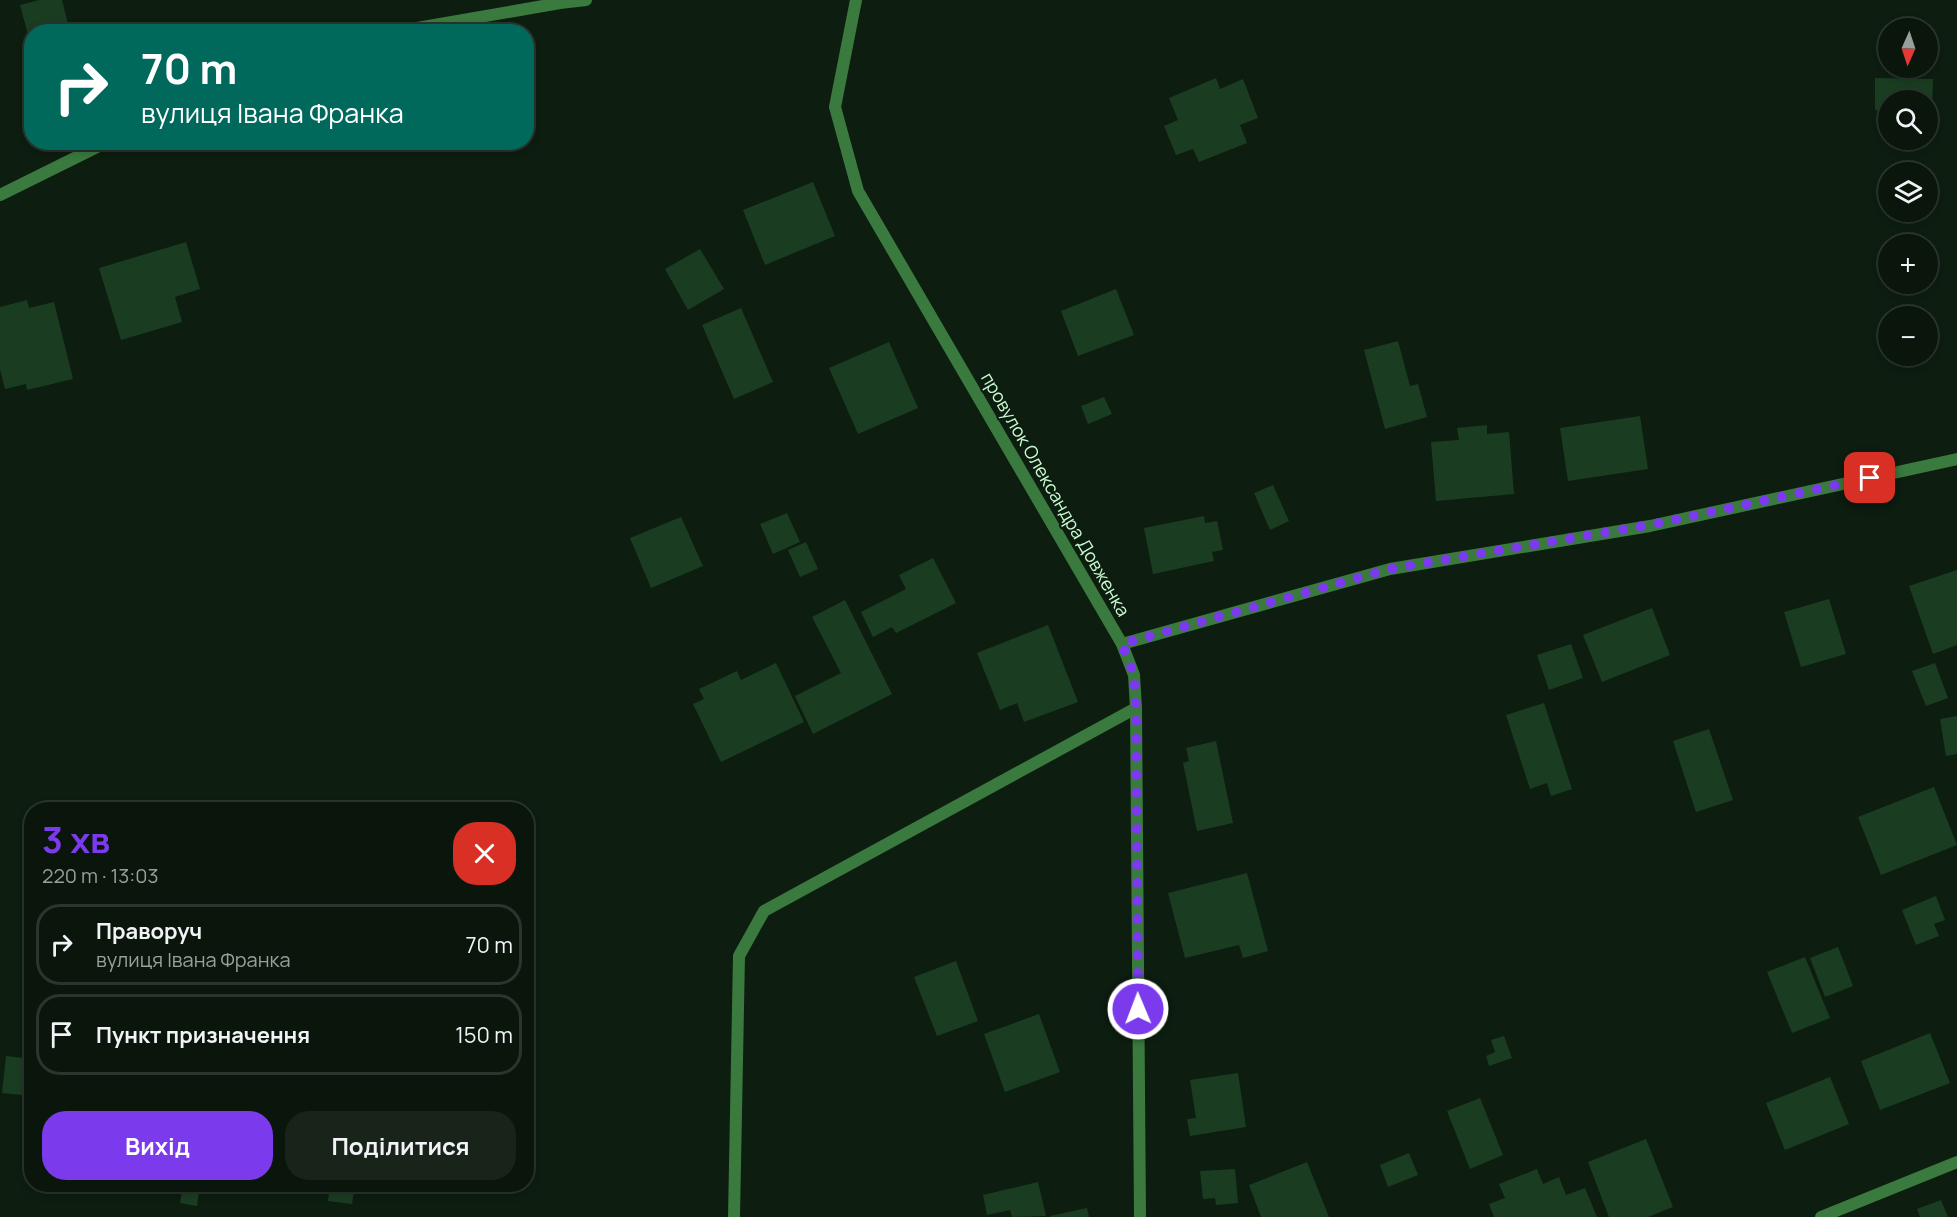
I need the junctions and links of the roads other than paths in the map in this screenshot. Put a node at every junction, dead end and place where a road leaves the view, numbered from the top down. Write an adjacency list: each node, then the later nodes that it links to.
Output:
1 (585, 0): 3 (street)
2 (856, 0): 7 (street, провулок Олександра Довженка)
3 (440, 24)
4 (91, 150): 5 (street)
5 (0, 195)
6 (1957, 459): 7 (street)
7 (1122, 644): 8 (street, провулок Олександра Довженка)
8 (1136, 708): 10 (street); 11 (street, провулок Олександра Довженка)
9 (1957, 1162): 12 (street)
10 (734, 1217)
11 (1140, 1217)
12 (1821, 1217)

